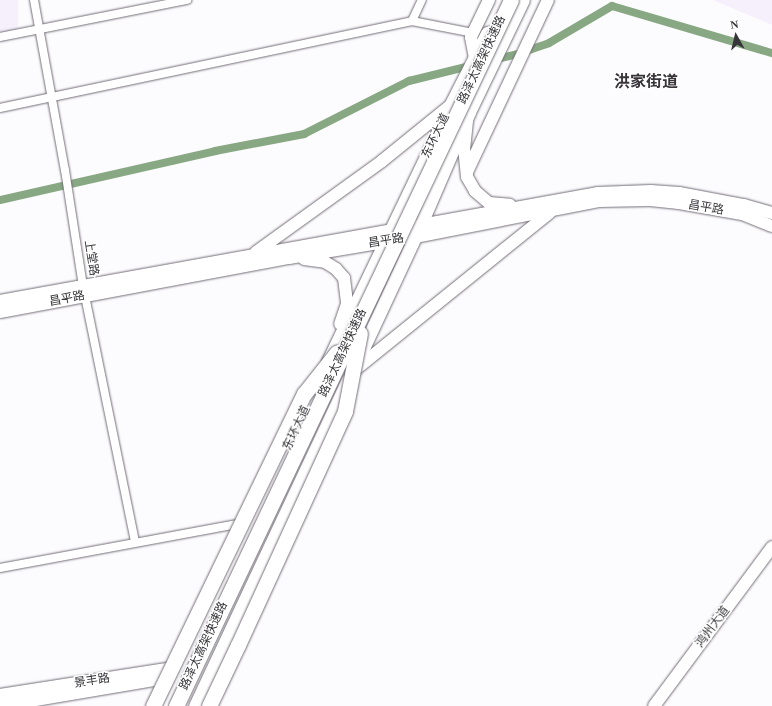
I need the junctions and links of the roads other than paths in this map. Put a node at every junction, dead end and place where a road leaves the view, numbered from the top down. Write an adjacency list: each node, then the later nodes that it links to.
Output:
1 (34, 0): 11 (street, 上堂路)
2 (187, 0): 11 (street)
3 (422, 0): 10 (street)
4 (489, 0): 12 (main road)
5 (504, 0): 14 (main road, 东环大道)
6 (511, 0): 30 (highway, 路泽太高架快速路, bridge)
7 (518, 0): 30 (highway, 路泽太高架快速路)
8 (523, 0): 18 (main road, 东环大道)
9 (548, 0): 19 (main road)
10 (412, 21): 12 (street); 15 (street)
11 (39, 30): 13 (street); 15 (street, 上堂路)
12 (473, 33): 14 (main road)
13 (0, 38)
14 (475, 58): 16 (main road, 东环大道)
15 (52, 98): 17 (street); 27 (street, 上堂路)
16 (450, 106): 24 (main road, 东环大道); 25 (main road)
17 (0, 108)
18 (469, 112): 19 (main road); 23 (main road, 东环大道)
19 (467, 172): 20 (main road)
20 (549, 207): 21 (main road, 昌平路); 22 (main road, 昌平路); 23 (main road, 昌平路); 32 (main road)
21 (772, 213)
22 (772, 226)
23 (418, 231): 24 (main road, 昌平路); 32 (main road, 东环大道)
24 (388, 236): 25 (main road, 昌平路); 26 (main road, 昌平路); 31 (main road, 东环大道)
25 (253, 254): 27 (main road, 昌平路)
26 (289, 258): 27 (main road, 昌平路); 31 (main road)
27 (84, 291): 28 (main road, 昌平路); 29 (main road, 昌平路); 34 (street, 上堂路)
28 (0, 301)
29 (0, 312)
30 (356, 333): 40 (highway, bridge); 42 (highway, 路泽太高架快速路, bridge); 43 (highway, 路泽太高架快速路, bridge); 45 (highway, bridge)
31 (326, 365): 33 (main road, 东环大道)
32 (351, 373): 44 (main road, 东环大道)
33 (253, 521): 34 (street); 37 (main road, 东环大道)
34 (134, 542): 36 (street)
35 (772, 547): 46 (main road, 鸿州大道)
36 (0, 568)
37 (181, 671): 38 (main road, 景丰路); 39 (main road, 景丰路); 41 (main road, 东环大道)
38 (0, 695)
39 (0, 706)
40 (153, 706)
41 (164, 706)
42 (176, 706)
43 (184, 706)
44 (195, 706)
45 (209, 706)
46 (654, 706)

